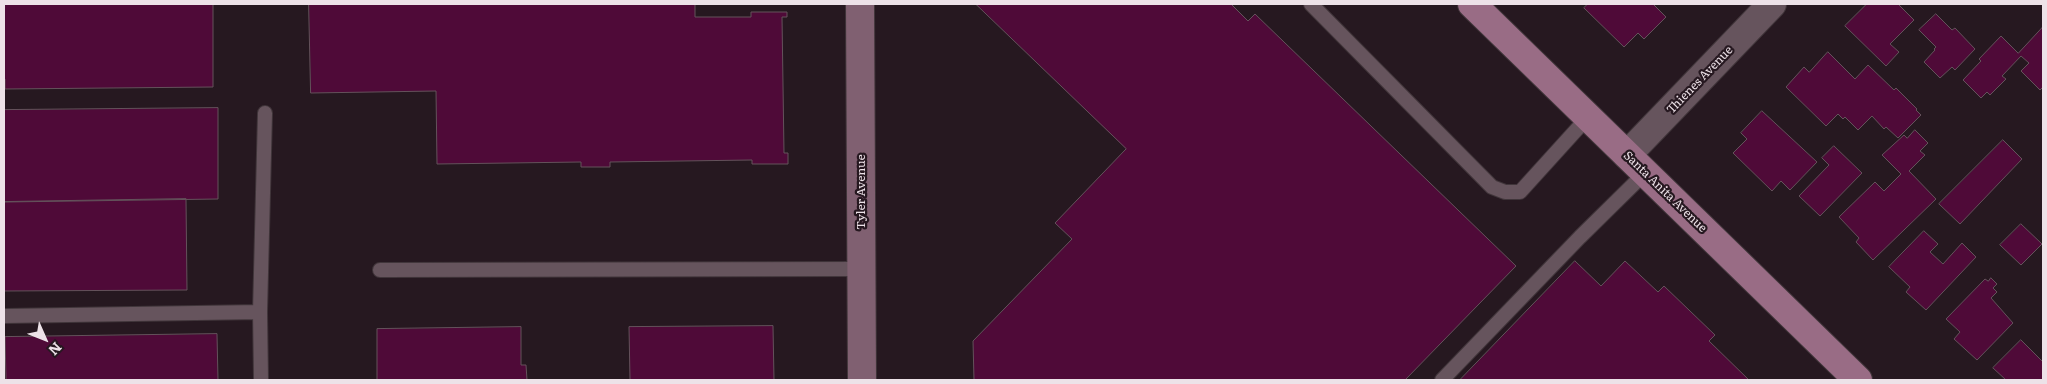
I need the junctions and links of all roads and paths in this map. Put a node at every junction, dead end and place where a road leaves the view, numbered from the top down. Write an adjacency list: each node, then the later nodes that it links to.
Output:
1 (860, 4): 8 (main road, Tyler Avenue)
2 (1311, 4): 6 (lane)
3 (1472, 4): 6 (main road, Santa Anita Avenue)
4 (1772, 4): 7 (street, Thienes Avenue)
5 (265, 113): 10 (lane)
6 (1588, 118): 7 (main road, Santa Anita Avenue)
7 (1636, 164): 14 (lane); 15 (main road, Santa Anita Avenue)
8 (861, 269): 9 (lane); 13 (main road, Tyler Avenue)
9 (380, 270)
10 (260, 312): 11 (lane); 12 (lane)
11 (4, 316)
12 (262, 380)
13 (862, 380)
14 (1442, 380)
15 (1858, 380)

